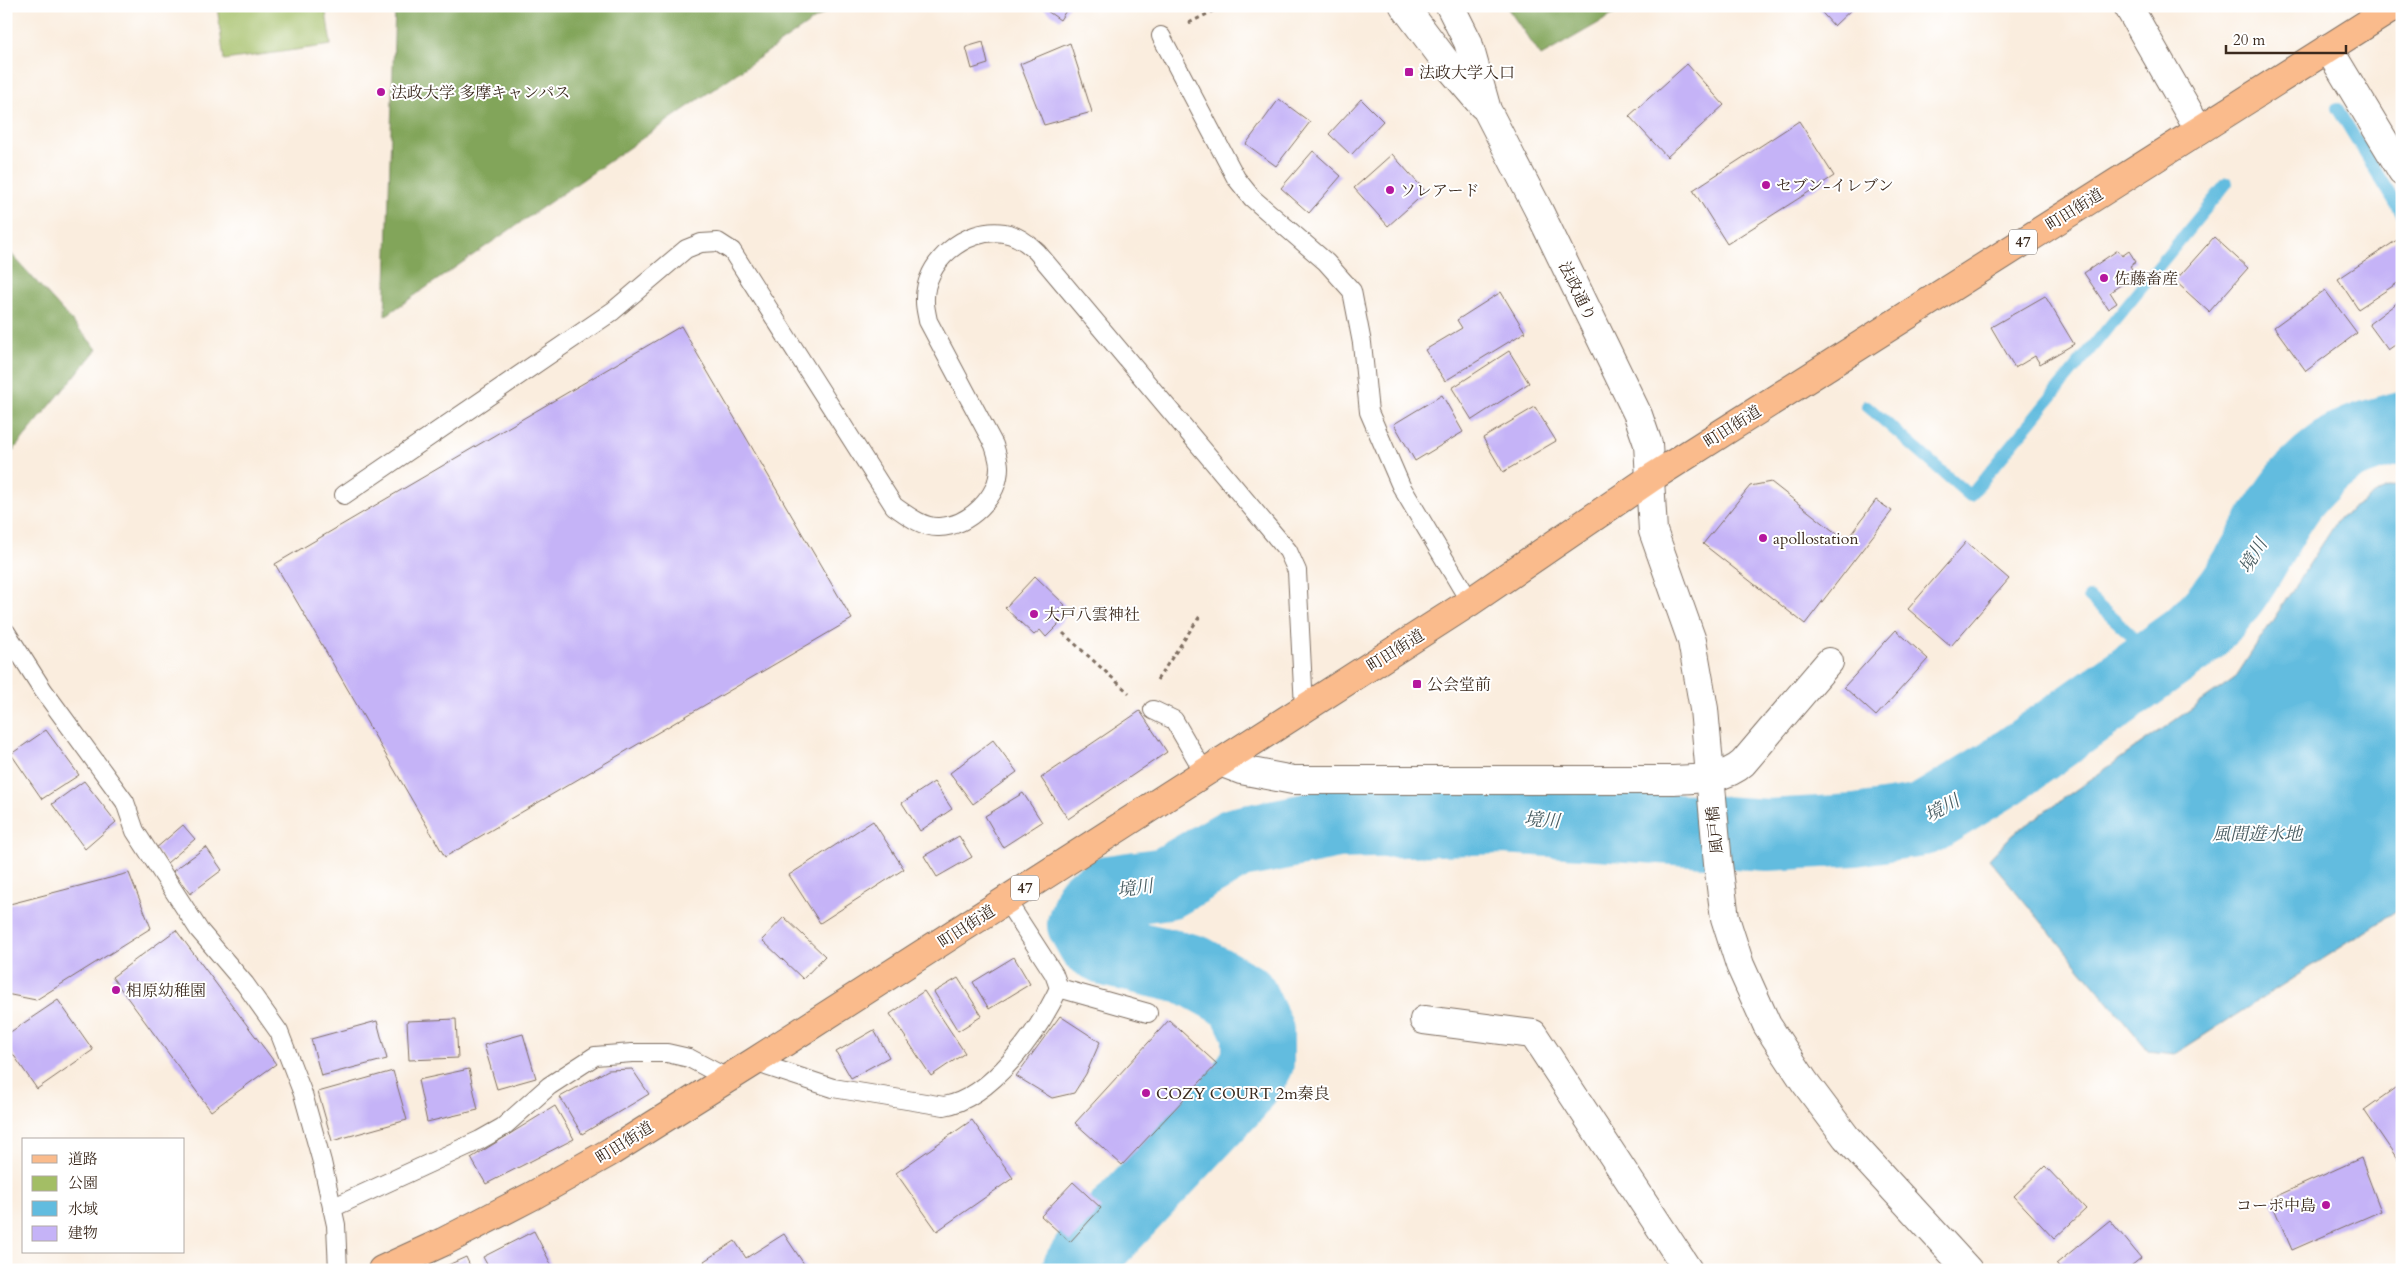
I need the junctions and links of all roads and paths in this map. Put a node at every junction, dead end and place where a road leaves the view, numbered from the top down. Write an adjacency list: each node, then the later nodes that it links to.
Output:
1 (1404, 6): 7 (street, 法政通り)
2 (1450, 6): 7 (street, 法政通り)
3 (2128, 6): 8 (street)
4 (2395, 6): 6 (main road, 町田街道 / 47)
5 (1161, 36): 12 (lane)
6 (2328, 48): 8 (main road, 町田街道 / 47); 9 (street)
7 (1487, 110): 10 (street, 法政通り)
8 (2200, 130): 10 (main road, 町田街道 / 47)
9 (2402, 171)
10 (1651, 478): 12 (main road, 町田街道 / 47); 21 (street, 法政通り)
11 (344, 495): 18 (lane)
12 (1470, 602): 18 (main road, 町田街道 / 47)
13 (1200, 616): 17 (path)
14 (6, 632): 28 (lane)
15 (1063, 633): 19 (path)
16 (1829, 662): 21 (street)
17 (1159, 676)
18 (1304, 708): 20 (main road, 町田街道 / 47)
19 (1153, 710): 20 (lane)
20 (1212, 767): 21 (street); 22 (main road, 町田街道 / 47)
21 (1710, 787): 32 (street, 風戸橋)
22 (1006, 900): 23 (lane); 26 (main road, 町田街道 / 47)
23 (1059, 988): 24 (lane); 26 (lane)
24 (1148, 1013)
25 (1424, 1020): 31 (street)
26 (754, 1062): 27 (main road, 町田街道 / 47)
27 (727, 1078): 28 (lane); 30 (main road, 町田街道 / 47)
28 (332, 1208): 29 (lane)
29 (338, 1270)
30 (382, 1270)
31 (1688, 1270)
32 (1968, 1270)

